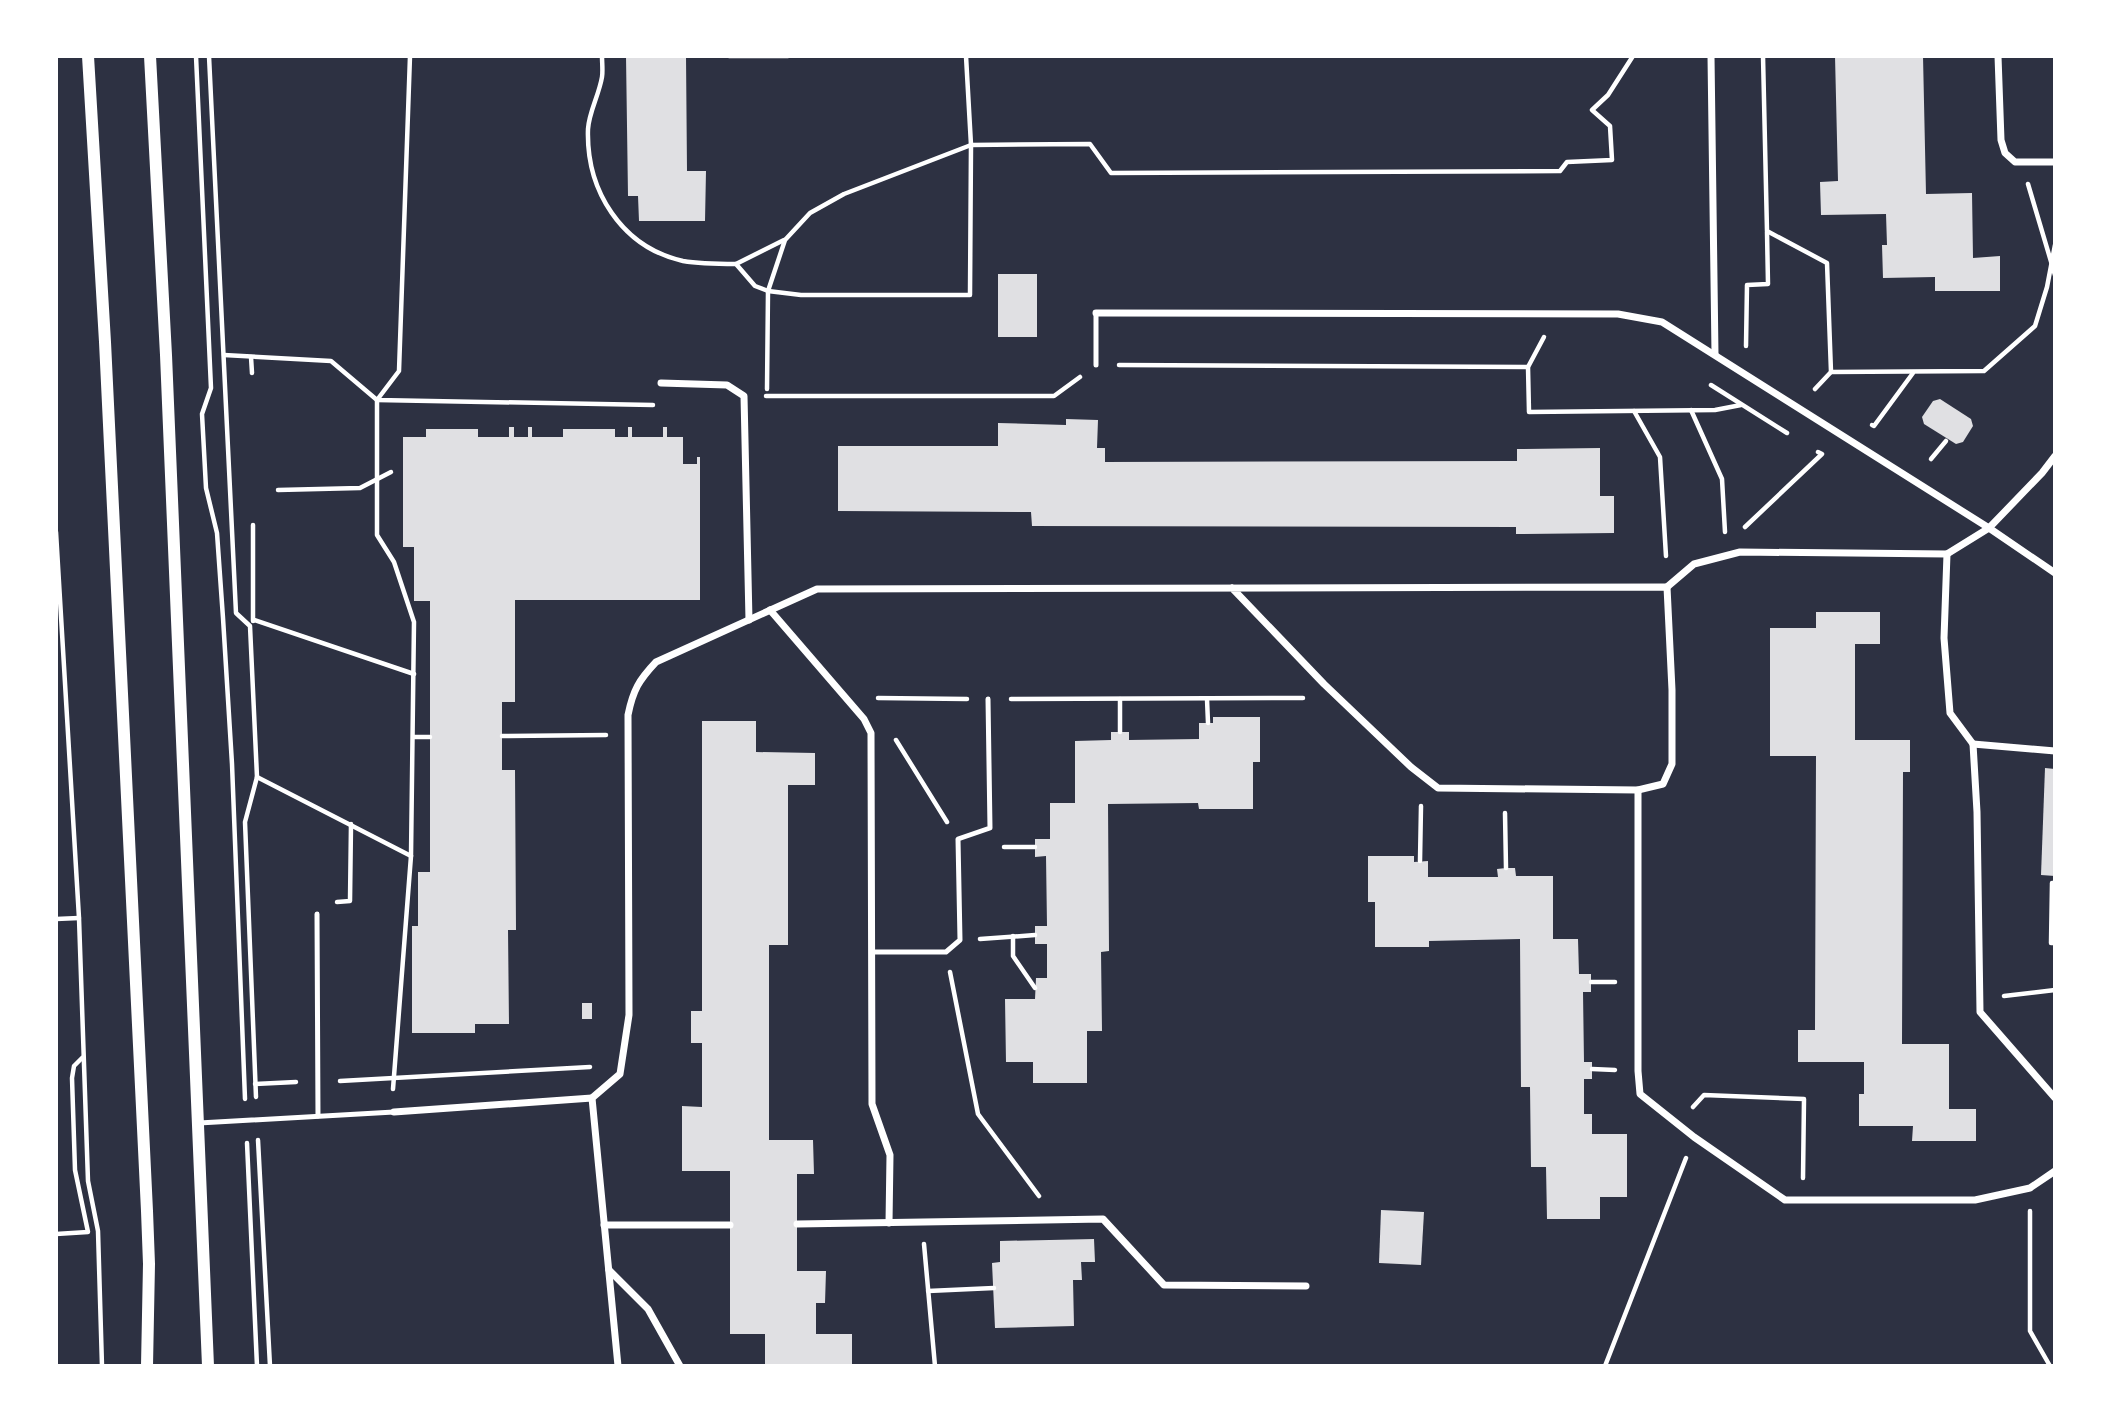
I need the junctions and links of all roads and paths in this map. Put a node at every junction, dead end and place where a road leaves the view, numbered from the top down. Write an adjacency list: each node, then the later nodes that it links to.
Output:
1 (88, 56): 134 (street)
2 (150, 56): 114 (street)
3 (196, 56): 113 (path)
4 (209, 56): 28 (path)
5 (410, 56): 40 (path)
6 (602, 56): 20 (path)
7 (729, 56): 8 (path)
8 (788, 56)
9 (966, 56): 14 (path)
10 (1633, 56): 14 (path)
11 (1712, 56): 27 (street)
12 (1763, 56): 17 (path)
13 (1998, 56): 16 (street)
14 (971, 145): 18 (path); 23 (path)
15 (2055, 162): 16 (street)
16 (2022, 163): 21 (path)
17 (1767, 231): 26 (path); 32 (path)
18 (785, 240): 20 (path); 23 (path)
19 (2055, 245): 21 (path)
20 (736, 264): 23 (path)
21 (2052, 264): 22 (path); 34 (path)
22 (2055, 275)
23 (768, 291): 39 (path)
24 (1096, 313): 27 (street); 30 (lane)
25 (1557, 336): 31 (path)
26 (1746, 347)
27 (1715, 354): 54 (street)
28 (224, 355): 29 (path); 65 (path)
29 (251, 357): 33 (path); 40 (path)
30 (1096, 365): 31 (path); 39 (path)
31 (1528, 367): 43 (path)
32 (1831, 372): 34 (path); 37 (path)
33 (252, 373)
34 (1913, 373): 45 (path)
35 (661, 383): 38 (street)
36 (1710, 384): 41 (path)
37 (1815, 388)
38 (744, 396): 39 (path); 64 (street)
39 (767, 396)
40 (377, 400): 42 (path); 51 (path)
41 (1741, 405): 44 (path); 46 (path)
42 (661, 406)
43 (1634, 410): 44 (path); 60 (path)
44 (1691, 410): 57 (path)
45 (1874, 426)
46 (1799, 440)
47 (1946, 441): 50 (path)
48 (1810, 447): 55 (path)
49 (2055, 456): 54 (street)
50 (1931, 458)
51 (378, 472): 52 (path); 66 (path)
52 (278, 490)
53 (253, 525): 63 (path)
54 (1989, 528): 58 (street); 59 (street)
55 (1742, 530)
56 (56, 532): 92 (path)
57 (1725, 539)
58 (1948, 554): 60 (street); 79 (street)
59 (2055, 573)
60 (1667, 587): 61 (street); 84 (street)
61 (1232, 588): 62 (street); 67 (street)
62 (770, 610): 64 (street); 68 (street)
63 (254, 620): 65 (path); 66 (path)
64 (749, 620): 75 (street)
65 (250, 626): 81 (path)
66 (414, 674): 77 (path)
67 (1324, 684): 71 (path); 82 (street)
68 (845, 697): 69 (path); 98 (street)
69 (988, 699): 70 (path); 86 (lane)
70 (1120, 699): 71 (path); 73 (path)
71 (1207, 699): 72 (path)
72 (1208, 723)
73 (1120, 732)
74 (891, 733): 86 (path)
75 (628, 735): 76 (path); 104 (street)
76 (502, 736)
77 (414, 737): 78 (path); 87 (path)
78 (430, 737)
79 (1973, 744): 80 (street); 102 (street)
80 (2055, 751)
81 (257, 777): 85 (path); 107 (path)
82 (1438, 788): 83 (street); 88 (path)
83 (1505, 788): 84 (street); 89 (path)
84 (1638, 790): 115 (street)
85 (351, 824): 87 (path); 91 (path)
86 (958, 839): 96 (lane)
87 (411, 856): 105 (path)
88 (1420, 862)
89 (1506, 868)
90 (2055, 883): 97 (path)
91 (317, 914): 106 (lane)
92 (79, 918): 93 (path); 103 (path)
93 (56, 919)
94 (1035, 935): 95 (path)
95 (1013, 936): 96 (path); 100 (path)
96 (960, 940): 99 (lane)
97 (2055, 943)
98 (873, 952): 99 (lane); 122 (street)
99 (946, 952): 120 (path)
100 (1035, 988)
101 (2055, 990): 102 (path)
102 (1979, 999): 109 (street)
103 (83, 1058): 126 (path); 127 (path)
104 (622, 1065): 105 (path); 108 (street)
105 (393, 1079): 106 (path); 110 (path)
106 (317, 1081): 107 (path); 111 (lane)
107 (255, 1084): 112 (path)
108 (592, 1098): 110 (street); 124 (street)
109 (2055, 1098)
110 (394, 1112): 111 (lane)
111 (318, 1116): 112 (lane)
112 (257, 1121): 113 (lane); 137 (path)
113 (246, 1122): 114 (lane); 136 (path)
114 (196, 1123): 135 (street)
115 (1678, 1124): 116 (street); 119 (path)
116 (1695, 1137): 119 (street); 141 (path)
117 (2055, 1171): 118 (street)
118 (2030, 1188): 119 (street); 142 (path)
119 (1802, 1200)
120 (1056, 1219): 121 (street); 130 (street)
121 (922, 1222): 122 (street); 132 (path)
122 (889, 1223): 123 (street)
123 (797, 1224)
124 (604, 1225): 125 (street); 129 (street)
125 (730, 1225)
126 (99, 1231): 127 (path); 133 (path)
127 (88, 1232): 128 (path)
128 (56, 1234)
129 (608, 1270): 138 (street); 139 (street)
130 (1306, 1286)
131 (993, 1288): 132 (path)
132 (928, 1292): 140 (path)
133 (102, 1366)
134 (147, 1366)
135 (208, 1366)
136 (257, 1366)
137 (270, 1366)
138 (618, 1366)
139 (680, 1366)
140 (934, 1366)
141 (1605, 1366)
142 (2050, 1366)

